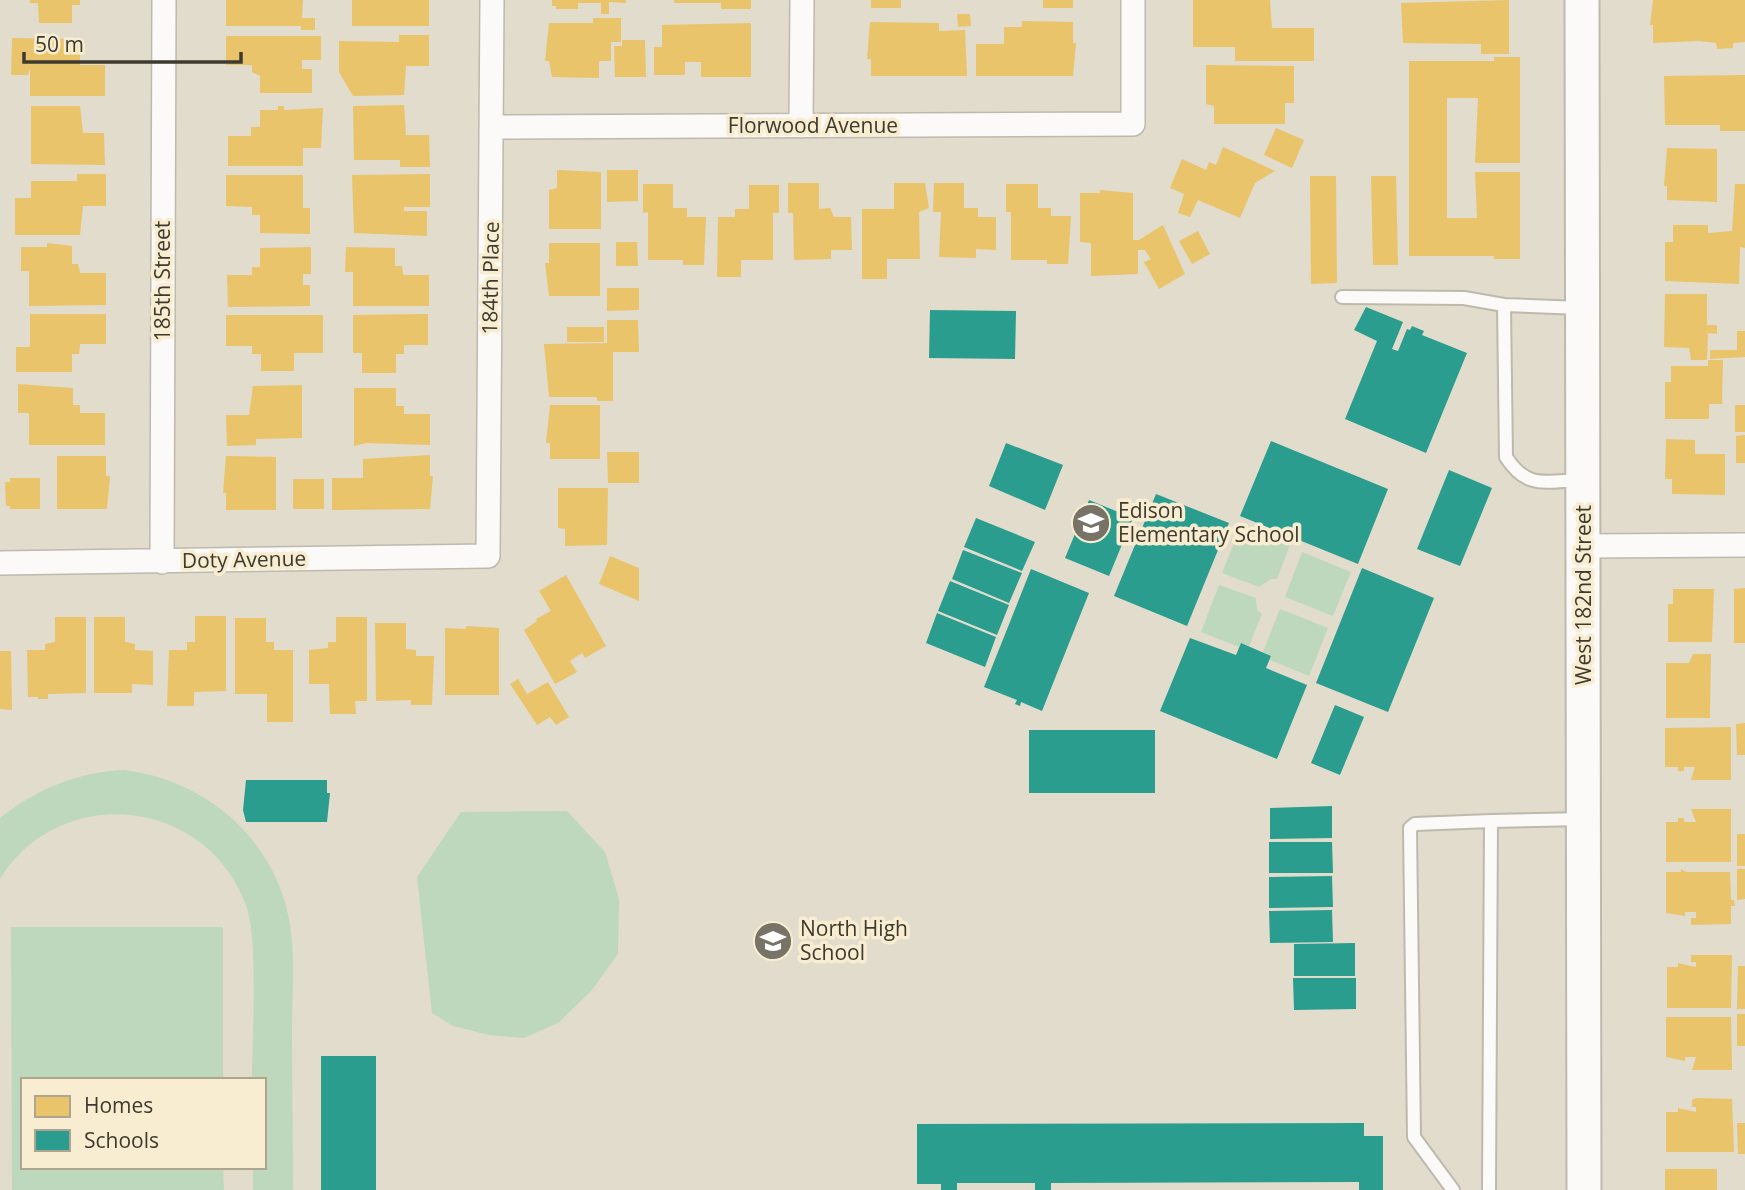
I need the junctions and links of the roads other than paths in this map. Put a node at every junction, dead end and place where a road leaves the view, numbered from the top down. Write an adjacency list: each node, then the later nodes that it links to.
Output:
1 (164, 0): 15 (street, 185th Street)
2 (492, 0): 7 (street, 184th Place)
3 (802, 0): 6 (street)
4 (1133, 0): 6 (street, Florwood Avenue)
5 (1582, 0): 10 (main road, West 182nd Street)
6 (802, 126): 7 (street, Florwood Avenue)
7 (492, 127): 14 (street, 184th Place)
8 (1342, 297): 9 (lane)
9 (1504, 305): 10 (lane); 11 (lane)
10 (1584, 308): 11 (main road, West 182nd Street)
11 (1584, 480): 13 (main road, West 182nd Street)
12 (1745, 545): 13 (street)
13 (1585, 546): 17 (main road, West 182nd Street)
14 (488, 556): 15 (street, Doty Avenue)
15 (162, 562): 16 (street, Doty Avenue)
16 (0, 563)
17 (1584, 819): 18 (lane); 21 (main road, West 182nd Street)
18 (1491, 821): 19 (lane); 20 (lane)
19 (1453, 1190)
20 (1489, 1190)
21 (1584, 1190)

